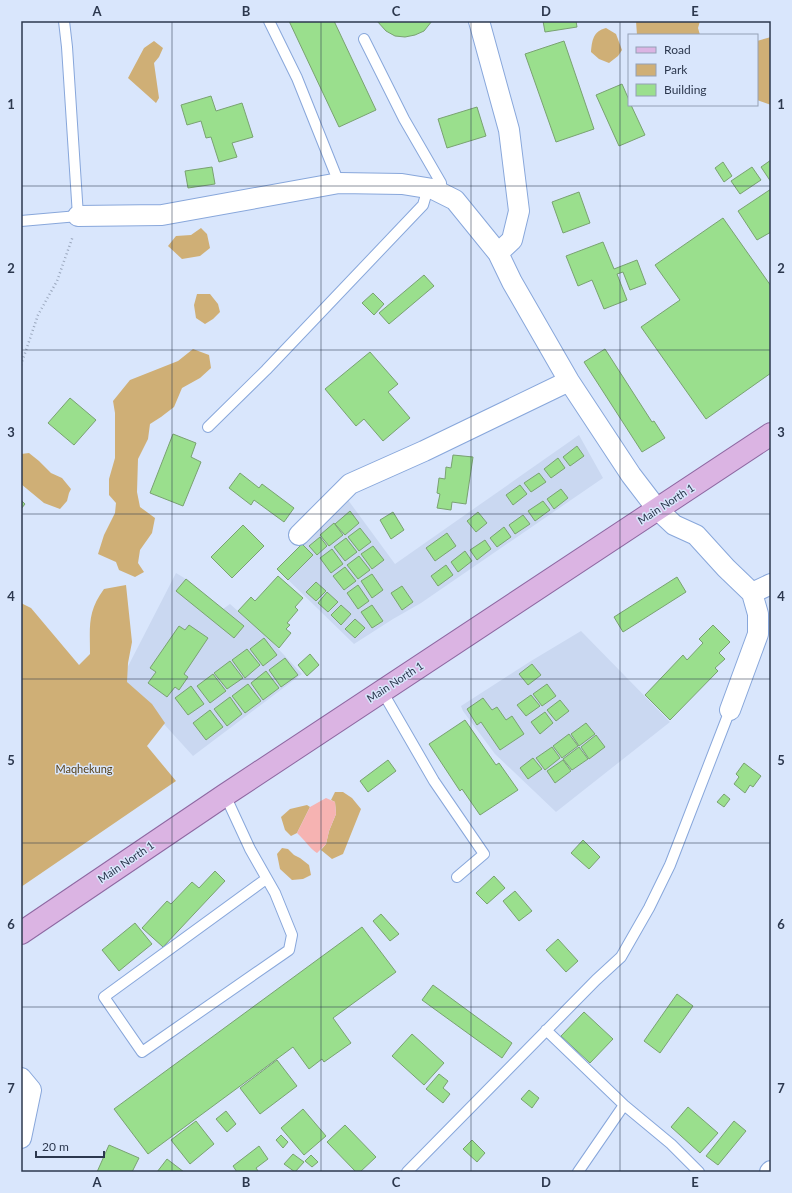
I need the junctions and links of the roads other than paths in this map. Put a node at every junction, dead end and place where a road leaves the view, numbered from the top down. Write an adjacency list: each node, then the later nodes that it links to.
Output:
1 (64, 21): 7 (lane)
2 (269, 21): 5 (lane)
3 (479, 21): 9 (street)
4 (364, 40): 6 (lane)
5 (339, 183): 6 (street); 7 (street)
6 (433, 190): 9 (street); 11 (lane)
7 (78, 216): 8 (lane)
8 (21, 221)
9 (498, 253): 10 (street)
10 (568, 381): 13 (street); 14 (street)
11 (208, 427)
12 (771, 434): 13 (main road, Main North 1)
13 (657, 509): 16 (street); 17 (main road, Main North 1)
14 (299, 535)
15 (771, 584): 16 (street)
16 (752, 592): 18 (street)
17 (382, 691): 19 (main road, Main North 1); 20 (lane)
18 (730, 710): 23 (lane)
19 (225, 795): 21 (lane); 22 (main road, Main North 1)
20 (457, 877)
21 (266, 879): 21 (lane)
22 (21, 933)
23 (546, 1030): 25 (lane); 27 (lane)
24 (21, 1078): 26 (street)
25 (624, 1105): 28 (lane); 29 (lane)
26 (21, 1138)
27 (406, 1172)
28 (578, 1172)
29 (699, 1172)

